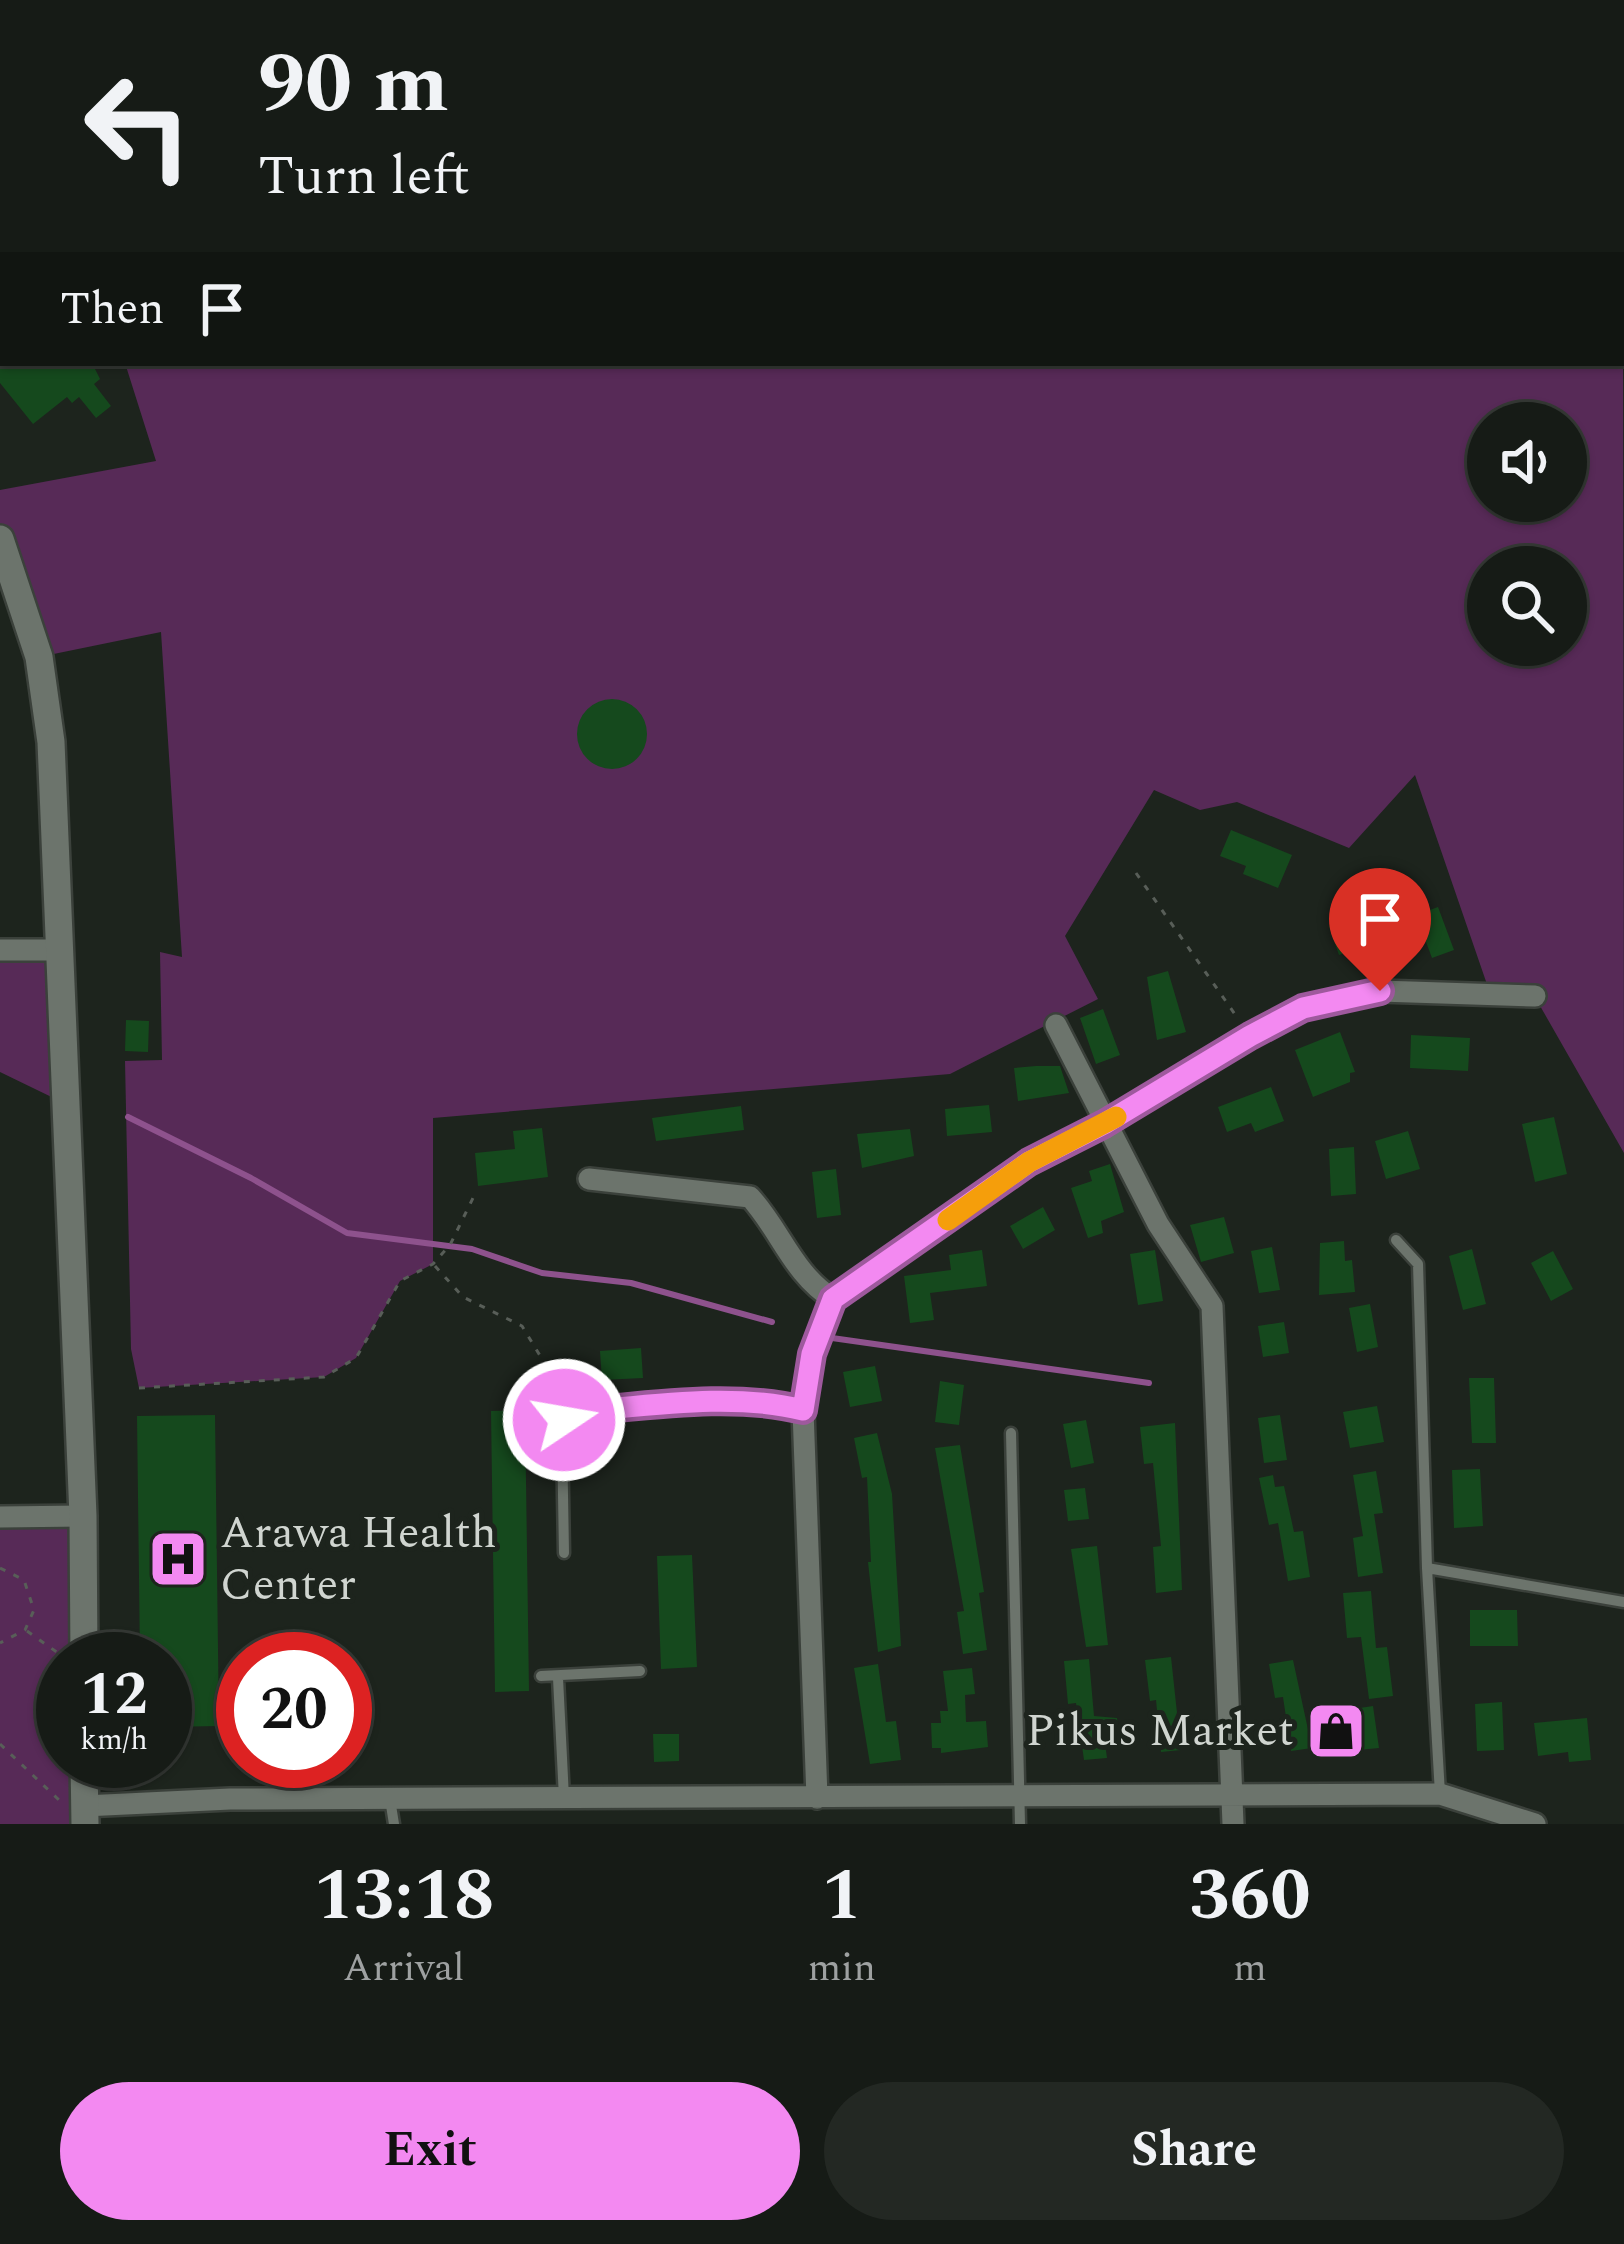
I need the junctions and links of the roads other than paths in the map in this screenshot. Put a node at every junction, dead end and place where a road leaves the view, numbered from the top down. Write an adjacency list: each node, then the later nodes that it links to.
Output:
1 (0, 539): 3 (street)
2 (0, 950): 3 (street)
3 (60, 950): 13 (street)
4 (1535, 997): 6 (street)
5 (1056, 1025): 6 (street)
6 (1104, 1124): 9 (street); 21 (street)
7 (589, 1179): 9 (street)
8 (1396, 1240): 15 (lane)
9 (833, 1299): 10 (street)
10 (803, 1410): 14 (lane); 25 (street)
11 (1011, 1432): 23 (lane)
12 (0, 1516): 13 (street)
13 (83, 1516): 17 (street)
14 (564, 1552)
15 (1427, 1568): 16 (lane); 22 (lane)
16 (1624, 1602)
17 (84, 1632)
18 (640, 1671): 20 (lane)
19 (541, 1676): 20 (lane)
20 (558, 1678): 24 (lane)
21 (1232, 1792): 22 (street); 23 (street); 30 (street)
22 (1440, 1794): 31 (street)
23 (1020, 1795): 25 (street); 29 (lane)
24 (564, 1798): 25 (street); 26 (street)
25 (817, 1798)
26 (390, 1799): 27 (street); 28 (lane)
27 (85, 1815)
28 (394, 1824)
29 (1020, 1824)
30 (1233, 1824)
31 (1535, 1824)

